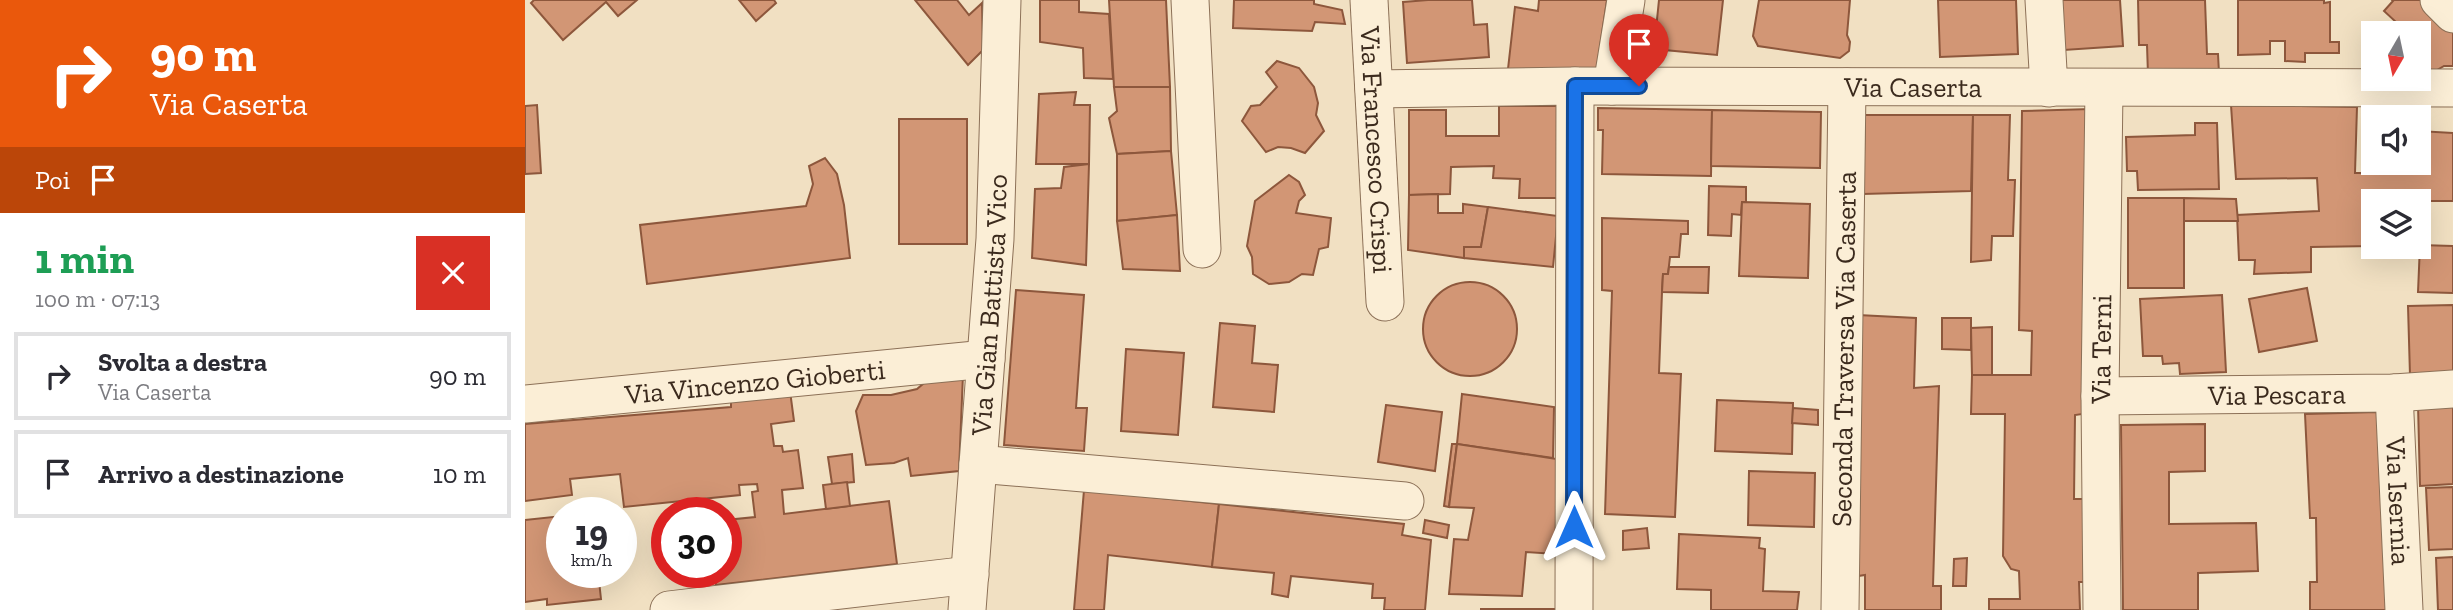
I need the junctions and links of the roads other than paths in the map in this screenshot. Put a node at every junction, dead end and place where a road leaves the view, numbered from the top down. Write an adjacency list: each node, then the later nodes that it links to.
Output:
1 (1002, 0): 17 (street, Via Gian Battista Vico)
2 (1190, 0): 15 (street)
3 (1369, 0): 13 (street, Via Francesco Crispi)
4 (1626, 0): 9 (street)
5 (2044, 0): 11 (street)
6 (2439, 0): 7 (street)
7 (2453, 14)
8 (1575, 86): 9 (street, Via Caserta); 13 (street, Via Caserta); 26 (street)
9 (1612, 86): 10 (street, Via Caserta)
10 (1847, 87): 11 (street, Via Caserta); 27 (street, Seconda Traversa Via Caserta)
11 (2049, 88): 14 (street, Via Caserta)
12 (2453, 88): 14 (street, Via Caserta)
13 (1374, 89): 16 (street, Via Francesco Crispi)
14 (2104, 89): 20 (street, Via Terni)
15 (1202, 249)
16 (1385, 302)
17 (986, 359): 21 (street, Via Vincenzo Gioberti); 22 (street, Via Gian Battista Vico)
18 (2453, 389): 19 (street, Via Pescara)
19 (2394, 393): 20 (street, Via Pescara); 29 (street, Via Isernia)
20 (2100, 396): 28 (street, Via Terni)
21 (525, 404)
22 (978, 464): 23 (street); 24 (street, Via Gian Battista Vico)
23 (1405, 501)
24 (968, 592): 25 (street)
25 (669, 610)
26 (1574, 610)
27 (1840, 610)
28 (2102, 610)
29 (2404, 610)

